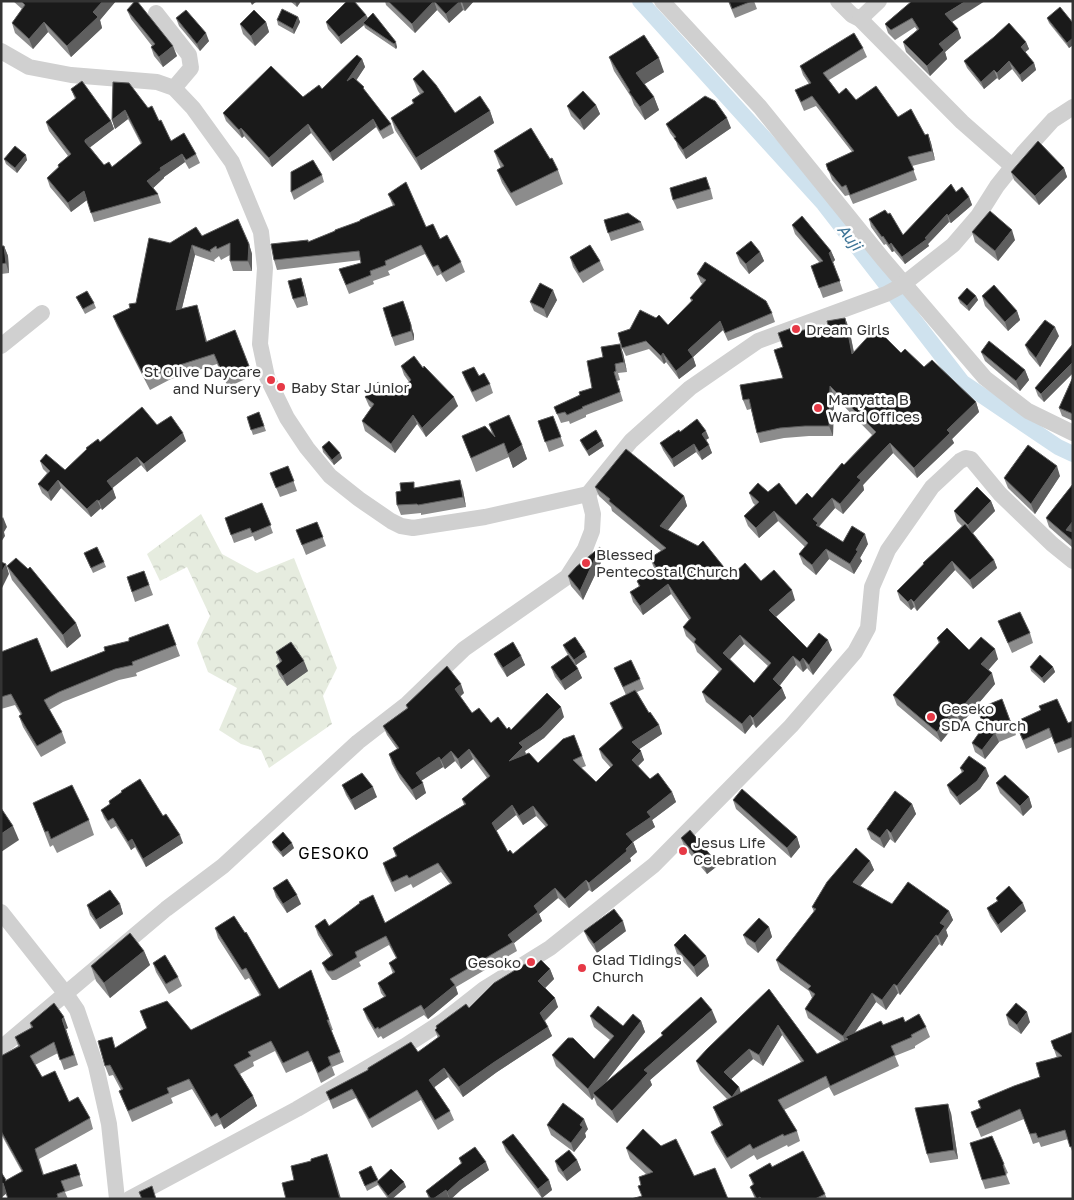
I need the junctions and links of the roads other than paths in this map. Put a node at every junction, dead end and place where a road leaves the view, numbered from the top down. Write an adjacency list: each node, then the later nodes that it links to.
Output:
1 (662, 1): 10 (street)
2 (838, 1): 5 (street)
3 (879, 1): 5 (street)
4 (156, 13): 7 (street)
5 (860, 19): 9 (street)
6 (1, 51): 7 (street)
7 (174, 88): 14 (street)
8 (1073, 107): 9 (street)
9 (1012, 166): 10 (street)
10 (903, 285): 13 (street); 14 (street)
11 (42, 314): 12 (street)
12 (1, 346)
13 (1073, 433)
14 (588, 494): 17 (street)
15 (1073, 561): 20 (street)
16 (1, 912): 17 (street)
17 (66, 994): 18 (street); 19 (street)
18 (1, 1048)
19 (117, 1199)
20 (129, 1199)

